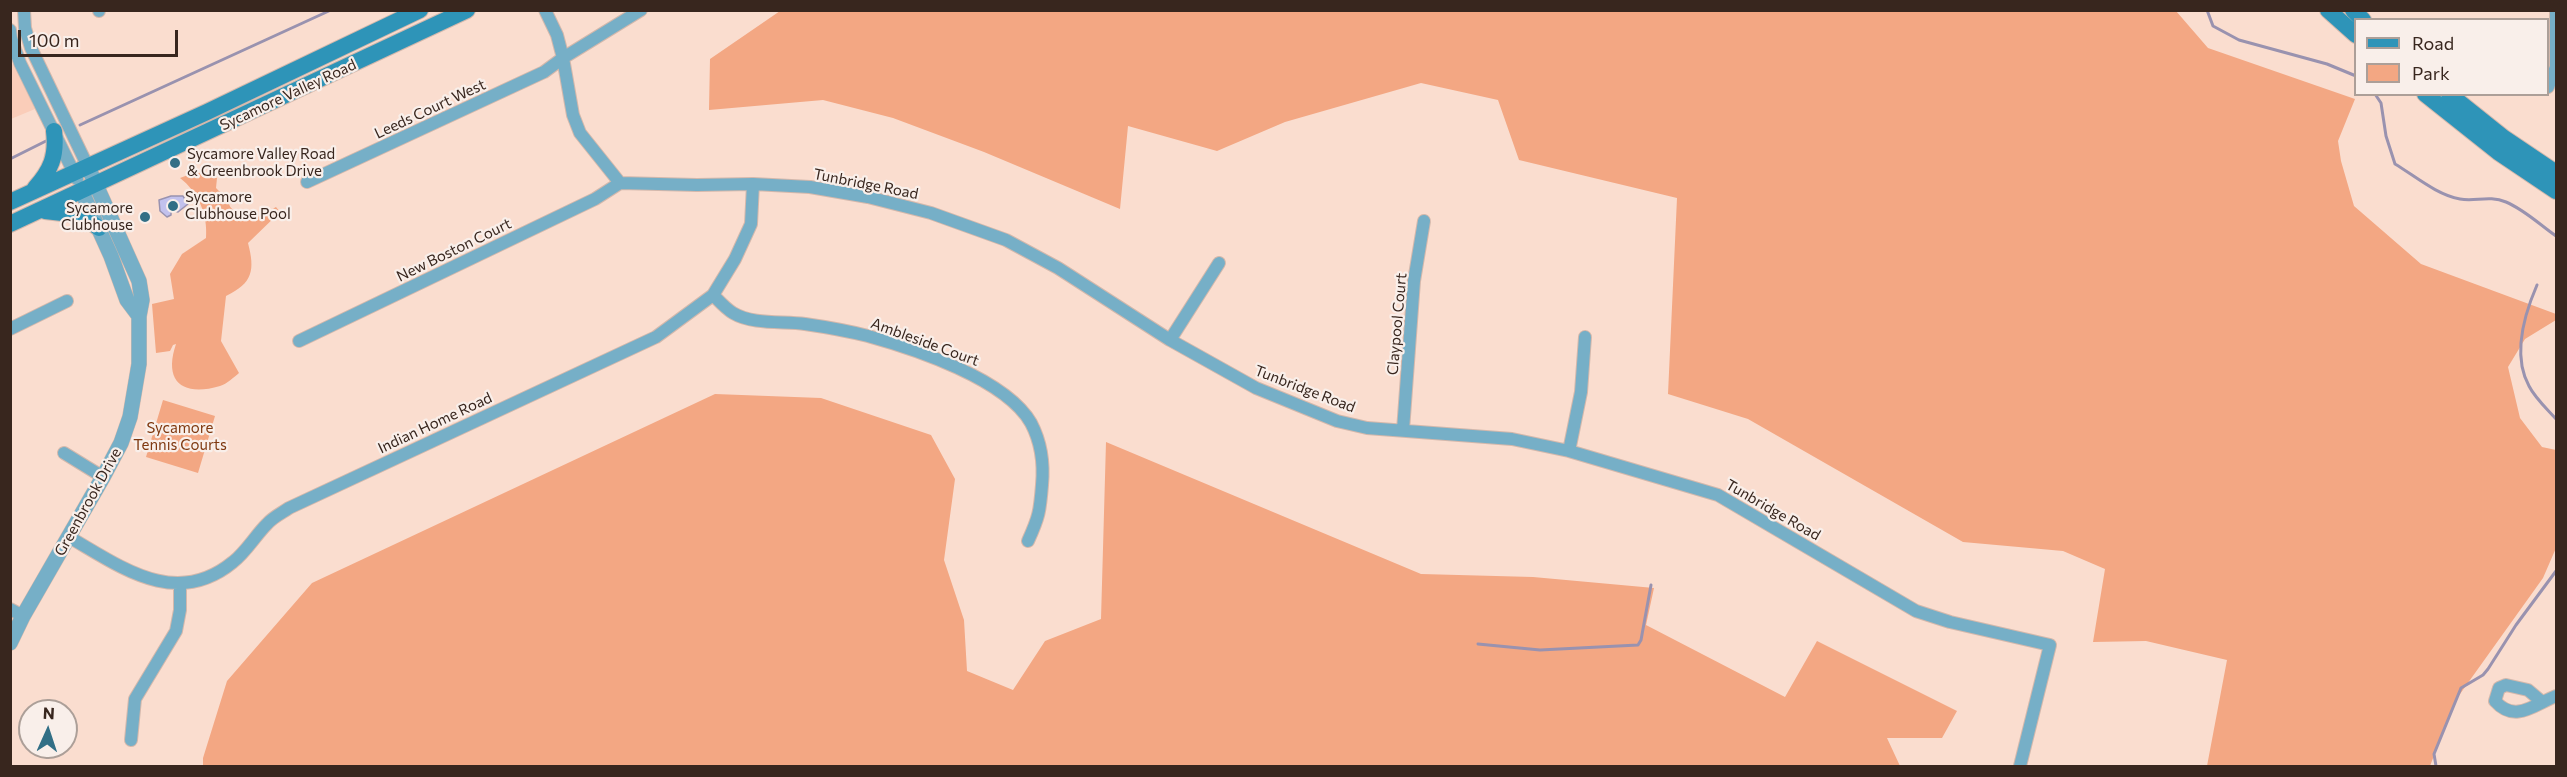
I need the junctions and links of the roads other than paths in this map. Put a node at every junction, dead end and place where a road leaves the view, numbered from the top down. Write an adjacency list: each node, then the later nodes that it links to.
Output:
1 (24, 10): 15 (street)
2 (420, 10): 15 (main road, Sycamore Valley Road)
3 (467, 10): 20 (main road, Sycamore Valley Road)
4 (545, 10): 10 (street)
5 (641, 10): 10 (street, Leeds Court West)
6 (2328, 10): 9 (main road)
7 (2556, 10): 11 (street)
8 (10, 30): 14 (street)
9 (2354, 34)
10 (563, 58): 17 (street, Leeds Court West); 18 (street)
11 (2549, 83)
12 (2428, 96): 22 (main road)
13 (2452, 96): 16 (main road)
14 (54, 131): 15 (street); 21 (main road)
15 (81, 170): 20 (street, Greenbrook Drive); 21 (main road, Sycamore Valley Road)
16 (2556, 173)
17 (307, 182)
18 (620, 183): 19 (street, Tunbridge Road); 35 (street, New Boston Court)
19 (753, 184): 29 (street, Indian Home Road); 34 (street, Tunbridge Road)
20 (89, 189): 24 (main road, Sycamore Valley Road); 27 (street, Greenbrook Drive); 31 (street, Greenbrook Drive)
21 (33, 191): 23 (main road, Sycamore Valley Road)
22 (2556, 191)
23 (10, 202)
24 (38, 212): 26 (main road, Sycamore Valley Road); 27 (main road)
25 (1424, 221): 36 (street, Claypool Court)
26 (10, 224)
27 (99, 228): 31 (street, Greenbrook Drive)
28 (1219, 263): 34 (street)
29 (712, 295): 41 (street, Ambleside Court); 42 (street, Indian Home Road)
30 (67, 301): 32 (street)
31 (139, 316): 39 (street, Greenbrook Drive)
32 (10, 329)
33 (1585, 337): 37 (street)
34 (1170, 340): 36 (street, Tunbridge Road)
35 (299, 341)
36 (1403, 430): 37 (street, Tunbridge Road)
37 (1569, 451): 48 (street, Tunbridge Road)
38 (64, 453): 39 (street)
39 (103, 477): 40 (street, Greenbrook Drive)
40 (69, 537): 42 (street, Indian Home Road); 43 (street, Greenbrook Drive)
41 (1028, 541)
42 (180, 584): 47 (street)
43 (17, 613): 44 (street, Greenbrook Drive)
44 (10, 643)
45 (2556, 696): 46 (street)
46 (2541, 701)
47 (131, 740)
48 (2020, 766)

